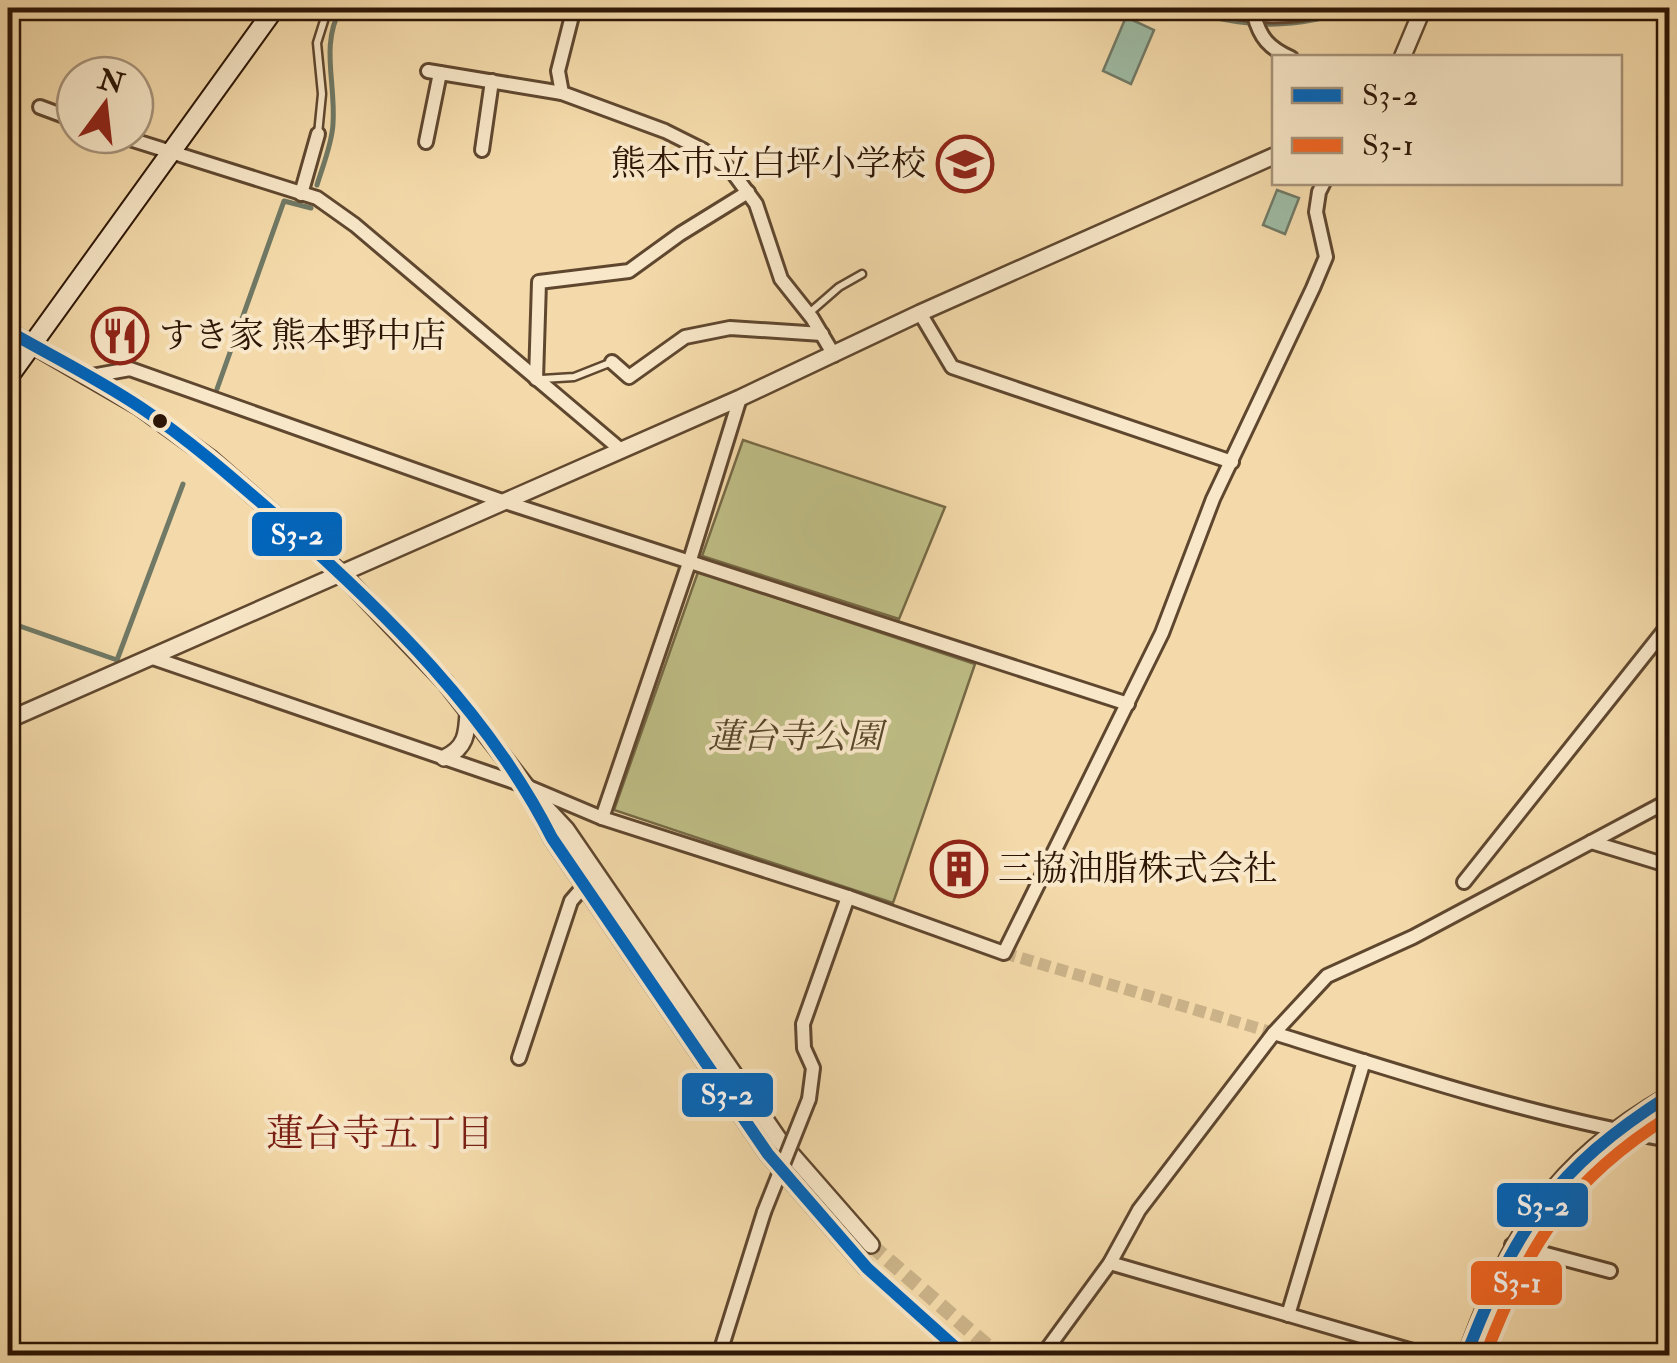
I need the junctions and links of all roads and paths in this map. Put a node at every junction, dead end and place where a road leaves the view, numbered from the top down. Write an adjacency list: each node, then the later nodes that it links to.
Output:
1 (275, 8): 18 (main road)
2 (328, 8): 14 (lane)
3 (574, 8): 11 (street)
4 (1216, 8): 7 (street)
5 (1331, 8): 7 (street)
6 (1422, 8): 9 (street)
7 (1254, 15): 8 (street)
8 (1285, 55)
9 (1403, 55)
10 (492, 81): 11 (street); 15 (street); 17 (street)
11 (562, 93): 21 (street)
12 (40, 107): 13 (street)
13 (55, 113)
14 (318, 134): 22 (street)
15 (426, 142)
16 (155, 149): 18 (street)
17 (482, 150)
18 (170, 154): 22 (street); 28 (main road)
19 (1272, 157): 24 (street)
20 (1322, 185): 36 (street)
21 (748, 192): 25 (street); 33 (street)
22 (301, 194): 33 (street)
23 (862, 274): 25 (lane)
24 (920, 313): 29 (street); 36 (street)
25 (808, 314): 27 (street)
26 (8, 331): 28 (street)
27 (822, 334): 29 (street); 30 (street)
28 (32, 345): 31 (street); 32 (main road)
29 (834, 354): 34 (street)
30 (612, 362): 33 (lane)
31 (85, 377): 37 (street); 39 (street)
32 (8, 378)
33 (536, 379): 35 (street)
34 (740, 398): 35 (street); 38 (street)
35 (621, 450): 37 (street)
36 (1232, 462): 42 (street)
37 (502, 501): 38 (street); 39 (street)
38 (690, 560): 42 (street); 48 (street)
39 (340, 572): 41 (street); 43 (street)
40 (1670, 622): 51 (street)
41 (153, 658): 44 (street); 45 (street)
42 (1128, 704): 53 (street)
43 (468, 712): 45 (street); 46 (street)
44 (8, 720)
45 (444, 758): 46 (street)
46 (526, 786): 48 (street); 52 (street); 60 (street)
47 (1670, 800): 49 (street)
48 (602, 818): 53 (street)
49 (1591, 842): 50 (street); 54 (street)
50 (1670, 866)
51 (1464, 882)
52 (584, 886): 55 (street); 63 (street)
53 (848, 896): 66 (street, bridge)
54 (1274, 1033): 56 (street); 62 (street)
55 (519, 1058)
56 (1364, 1062): 58 (street); 65 (street)
57 (1670, 1095): 58 (street)
58 (1613, 1130): 59 (street); 61 (street)
59 (1670, 1140)
60 (871, 1245)
61 (1512, 1246): 64 (street); 69 (street)
62 (1110, 1263): 65 (street); 67 (street)
63 (866, 1268)
64 (1610, 1271)
65 (1288, 1315): 68 (street)
66 (724, 1356)
67 (1042, 1356)
68 (1430, 1356)
69 (1466, 1356)

